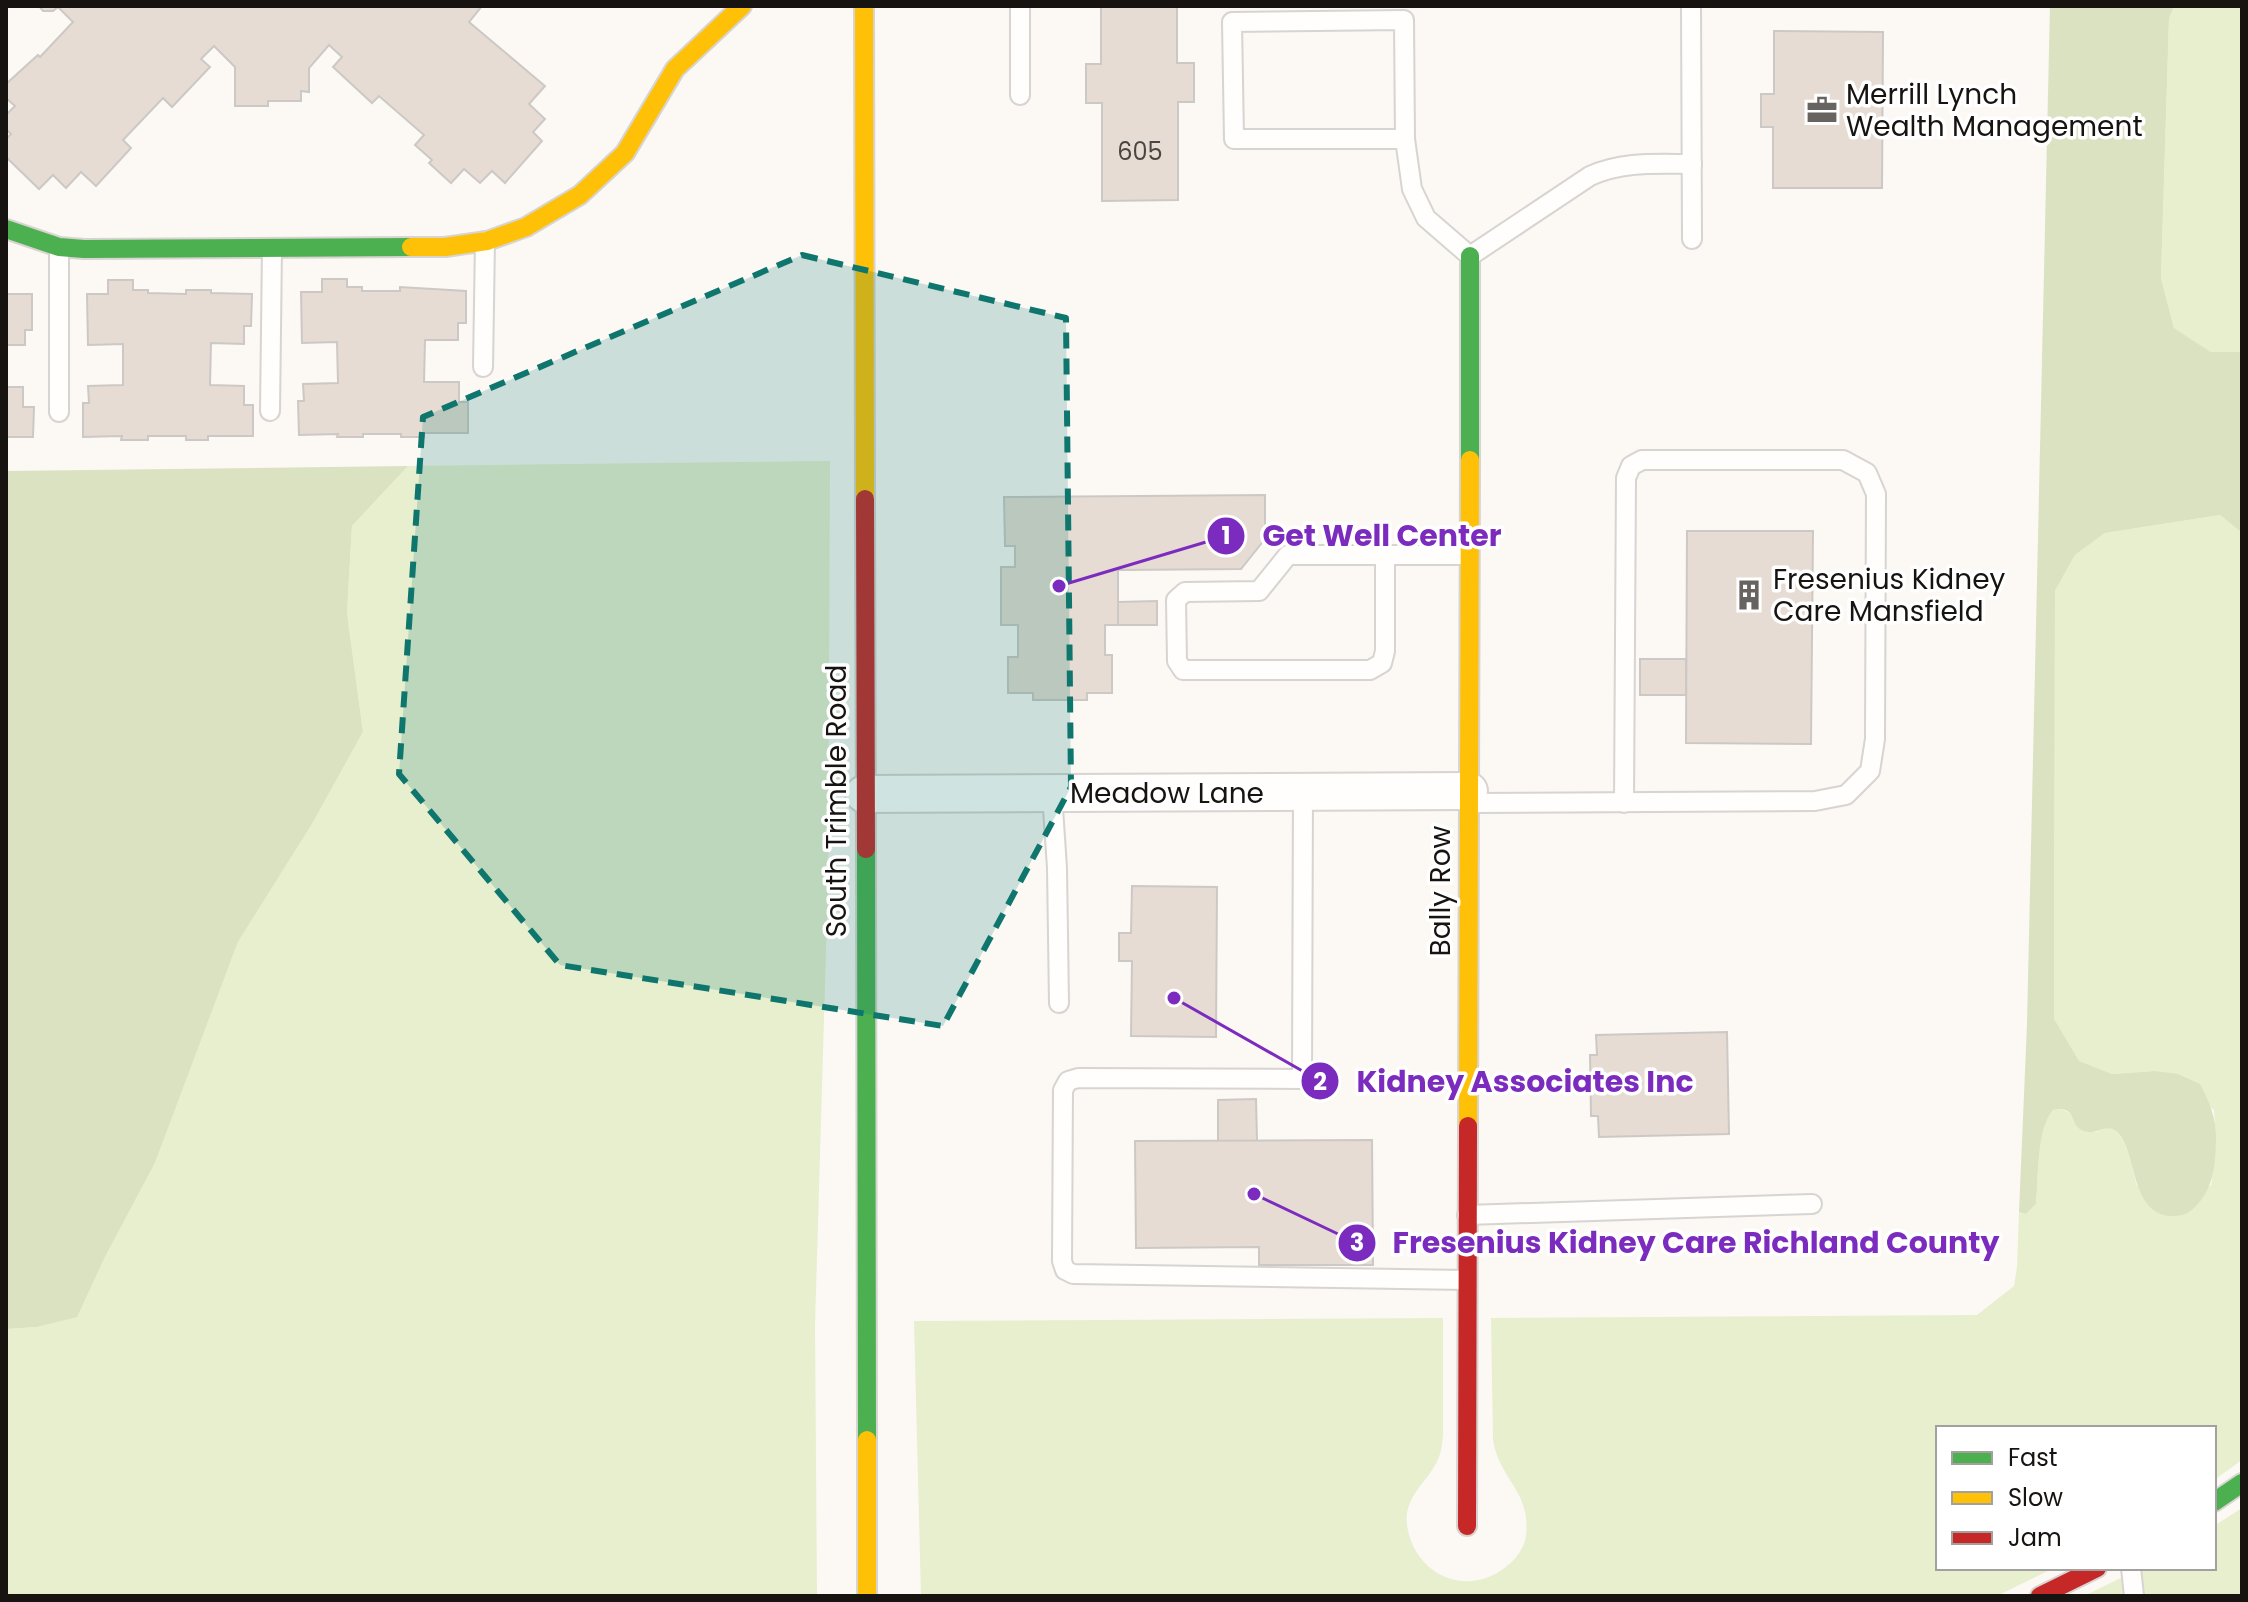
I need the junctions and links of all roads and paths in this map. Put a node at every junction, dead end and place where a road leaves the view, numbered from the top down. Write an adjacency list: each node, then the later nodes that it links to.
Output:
1 (742, 6): 11 (street)
2 (864, 6): 22 (street, South Trimble Road)
3 (1020, 6): 6 (lane)
4 (1691, 6): 8 (lane)
5 (1232, 14): 7 (lane); 7 (lane)
6 (1020, 95)
7 (1405, 139): 14 (lane)
8 (1692, 164): 10 (lane); 14 (lane)
9 (6, 229): 12 (street)
10 (1692, 239)
11 (485, 241): 13 (street); 15 (lane)
12 (59, 247): 13 (street); 17 (lane)
13 (272, 248): 16 (lane)
14 (1470, 256): 19 (street, Bally Row)
15 (483, 367)
16 (270, 411)
17 (59, 412)
18 (1385, 554): 18 (lane); 19 (lane)
19 (1469, 555): 23 (street, Bally Row)
20 (1303, 792): 21 (street, Meadow Lane); 23 (street, Meadow Lane); 28 (lane)
21 (1052, 793): 22 (street, Meadow Lane); 25 (lane)
22 (864, 794): 34 (street, South Trimble Road)
23 (1468, 797): 24 (lane); 27 (street, Bally Row)
24 (1624, 803): 24 (lane)
25 (1059, 1003)
26 (1812, 1204): 27 (lane)
27 (1467, 1215): 28 (street, Bally Row)
28 (1467, 1280): 31 (street, Bally Row)
29 (2242, 1483): 30 (street)
30 (2216, 1501)
31 (1467, 1526)
32 (2093, 1570): 35 (street)
33 (2131, 1570): 36 (lane)
34 (867, 1596)
35 (2040, 1596)
36 (2134, 1596)

